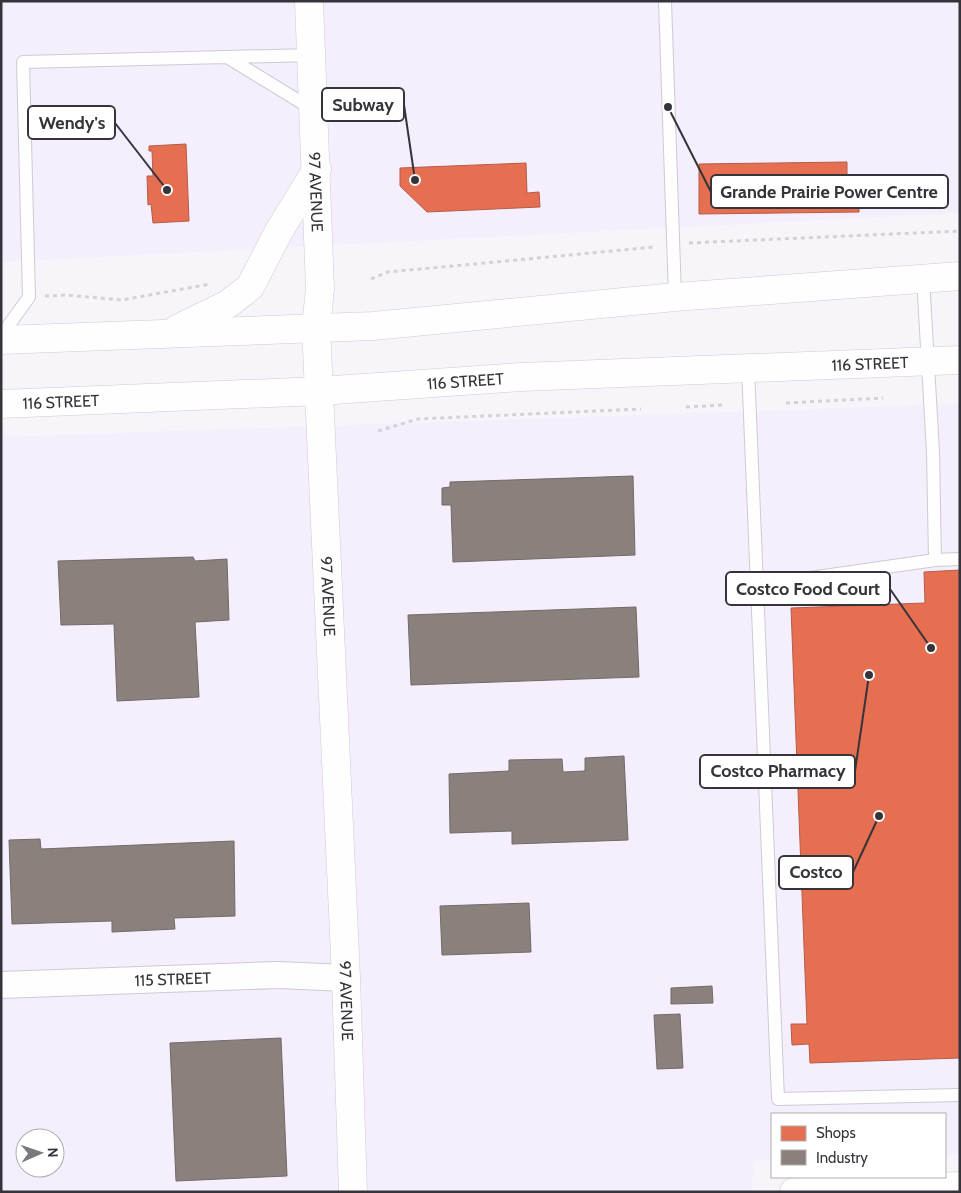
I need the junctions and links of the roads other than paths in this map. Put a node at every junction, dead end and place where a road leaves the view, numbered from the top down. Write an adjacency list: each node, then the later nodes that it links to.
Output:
1 (309, 1): 3 (main road, 97 AVENUE)
2 (665, 1): 9 (lane)
3 (311, 55): 4 (lane); 5 (main road, 97 AVENUE)
4 (227, 57): 5 (lane); 12 (lane)
5 (314, 110): 6 (main road, 97 AVENUE)
6 (317, 169): 10 (main road, 97 AVENUE); 11 (main road)
7 (960, 276): 8 (main road)
8 (924, 278): 9 (main road); 15 (lane, 116 STREET)
9 (675, 297): 10 (main road)
10 (316, 327): 11 (main road); 17 (main road, 97 AVENUE)
11 (168, 333): 13 (main road)
12 (1, 336)
13 (1, 340)
14 (960, 360): 15 (main road, 116 STREET)
15 (929, 362): 16 (main road, 116 STREET); 20 (lane, 116 STREET)
16 (748, 367): 17 (main road, 116 STREET); 21 (lane)
17 (320, 391): 18 (main road, 116 STREET); 22 (main road, 97 AVENUE)
18 (1, 404)
19 (960, 559): 20 (lane)
20 (935, 560): 21 (lane)
21 (756, 582): 24 (lane)
22 (346, 978): 23 (street, 115 STREET); 26 (main road, 97 AVENUE)
23 (1, 985)
24 (960, 1095)
25 (954, 1188): 27 (main road)
26 (353, 1192)
27 (794, 1192)

